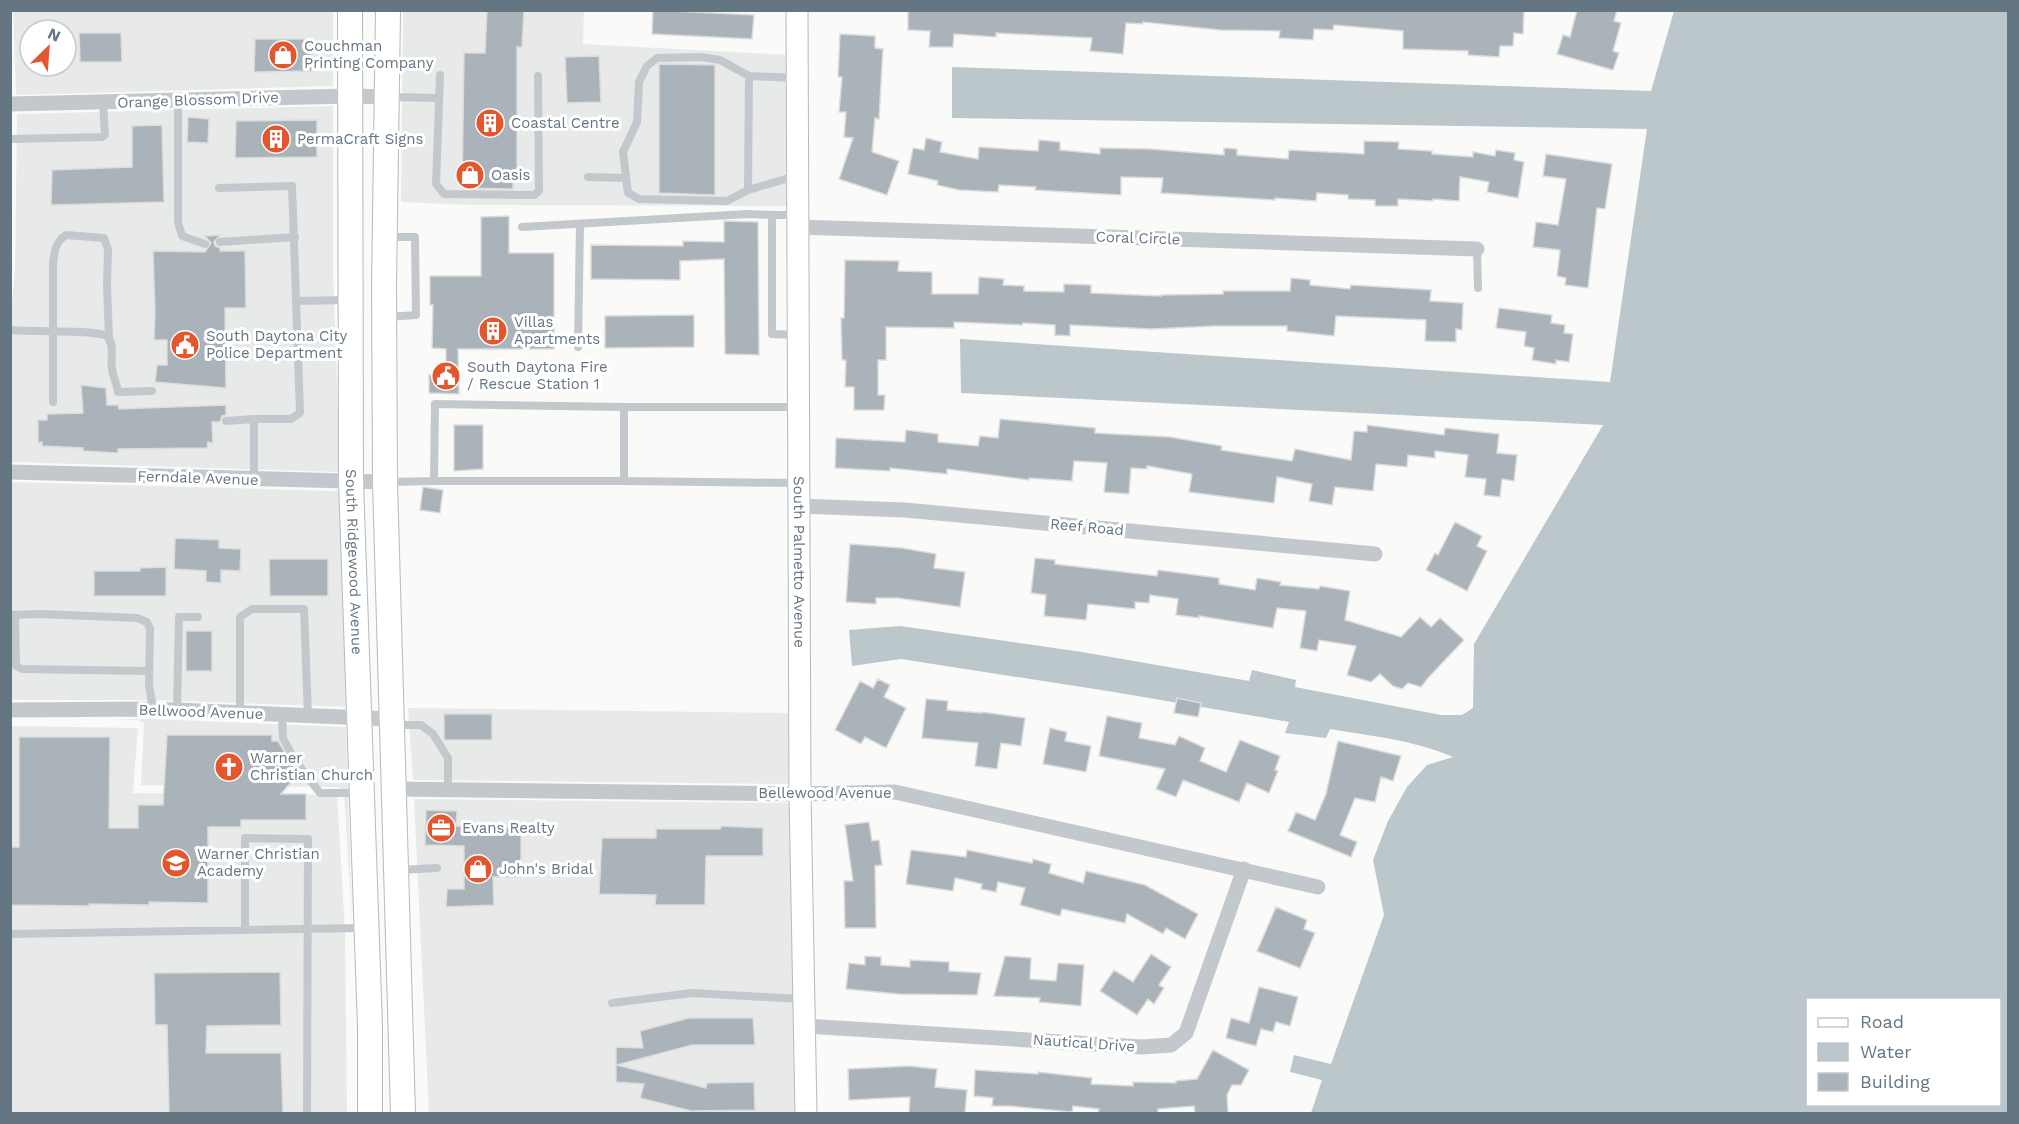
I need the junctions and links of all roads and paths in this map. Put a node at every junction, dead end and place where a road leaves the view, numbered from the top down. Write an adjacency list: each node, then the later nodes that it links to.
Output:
1 (350, 10): 8 (main road, South Ridgewood Avenue)
2 (388, 10): 9 (main road, South Ridgewood Avenue)
3 (796, 10): 7 (street, South Palmetto Avenue)
4 (440, 75): 10 (lane)
5 (538, 76): 10 (lane)
6 (749, 76): 7 (lane); 17 (lane); 19 (lane)
7 (797, 78): 15 (street, South Palmetto Avenue)
8 (350, 96): 9 (street, Orange Blossom Drive); 11 (street, Orange Blossom Drive); 29 (main road, South Ridgewood Avenue)
9 (386, 97): 10 (lane); 47 (main road, South Ridgewood Avenue)
10 (439, 98)
11 (178, 100): 12 (street, Orange Blossom Drive); 26 (lane)
12 (103, 102): 13 (street, Orange Blossom Drive); 14 (lane)
13 (10, 104)
14 (10, 139)
15 (798, 176): 19 (lane); 21 (street, South Palmetto Avenue)
16 (588, 177): 17 (lane)
17 (626, 178): 19 (lane)
18 (219, 188): 24 (lane)
19 (748, 190)
20 (772, 215): 21 (lane); 22 (lane); 33 (lane)
21 (798, 221): 27 (street, Coral Circle); 33 (street, South Palmetto Avenue)
22 (580, 224): 23 (lane); 35 (lane)
23 (522, 227)
24 (295, 237): 25 (lane); 30 (lane)
25 (220, 242)
26 (205, 244)
27 (1477, 249): 28 (lane)
28 (1478, 288)
29 (350, 300): 30 (lane); 46 (main road, South Ridgewood Avenue)
30 (298, 301): 40 (lane)
31 (10, 330): 32 (lane)
32 (52, 330): 34 (lane); 34 (lane); 37 (lane)
33 (798, 335): 39 (street, South Palmetto Avenue)
34 (109, 340): 36 (lane)
35 (578, 347)
36 (152, 391)
37 (52, 402)
38 (624, 407): 39 (lane); 44 (lane); 45 (lane)
39 (799, 407): 48 (street, South Palmetto Avenue)
40 (254, 419): 41 (lane); 43 (lane)
41 (226, 421)
42 (10, 472): 43 (street, Ferndale Avenue)
43 (254, 479): 46 (street, Ferndale Avenue)
44 (434, 481): 45 (lane); 47 (lane)
45 (624, 481): 48 (lane)
46 (351, 482): 47 (street, Ferndale Avenue); 60 (main road, South Ridgewood Avenue)
47 (385, 482): 61 (main road, South Ridgewood Avenue)
48 (799, 483): 49 (street, South Palmetto Avenue)
49 (799, 506): 50 (street, Reef Road); 65 (street, South Palmetto Avenue)
50 (1375, 554)
51 (13, 615): 53 (lane); 53 (lane)
52 (198, 617): 56 (lane)
53 (148, 671): 54 (lane)
54 (153, 709): 55 (street, Bellwood Avenue); 56 (street, Bellwood Avenue)
55 (10, 710)
56 (177, 710): 57 (street, Bellwood Avenue)
57 (240, 713): 58 (street, Bellwood Avenue); 59 (lane)
58 (282, 715): 59 (street, Bellwood Avenue); 64 (lane)
59 (308, 716): 60 (street, Bellwood Avenue)
60 (359, 718): 61 (street, Bellwood Avenue); 64 (main road, South Ridgewood Avenue)
61 (391, 722): 62 (main road, South Ridgewood Avenue); 63 (lane)
62 (393, 789): 63 (street, Bellewood Avenue); 68 (main road, South Ridgewood Avenue)
63 (448, 790): 65 (street, Bellewood Avenue)
64 (362, 793): 70 (main road, South Ridgewood Avenue)
65 (800, 794): 67 (street, Bellewood Avenue); 74 (street, South Palmetto Avenue)
66 (437, 868): 68 (lane)
67 (1244, 869): 69 (street, Bellewood Avenue); 76 (street, Nautical Drive)
68 (396, 870): 70 (main road, South Ridgewood Avenue)
69 (1318, 886)
70 (382, 927): 71 (lane); 78 (main road, South Ridgewood Avenue); 79 (main road, South Ridgewood Avenue)
71 (308, 929): 72 (lane); 72 (lane); 77 (lane)
72 (245, 930): 73 (lane)
73 (10, 934)
74 (804, 999): 75 (lane); 76 (street, South Palmetto Avenue)
75 (612, 1003)
76 (805, 1026): 80 (street, South Palmetto Avenue)
77 (307, 1113)
78 (370, 1113)
79 (403, 1113)
80 (806, 1113)

